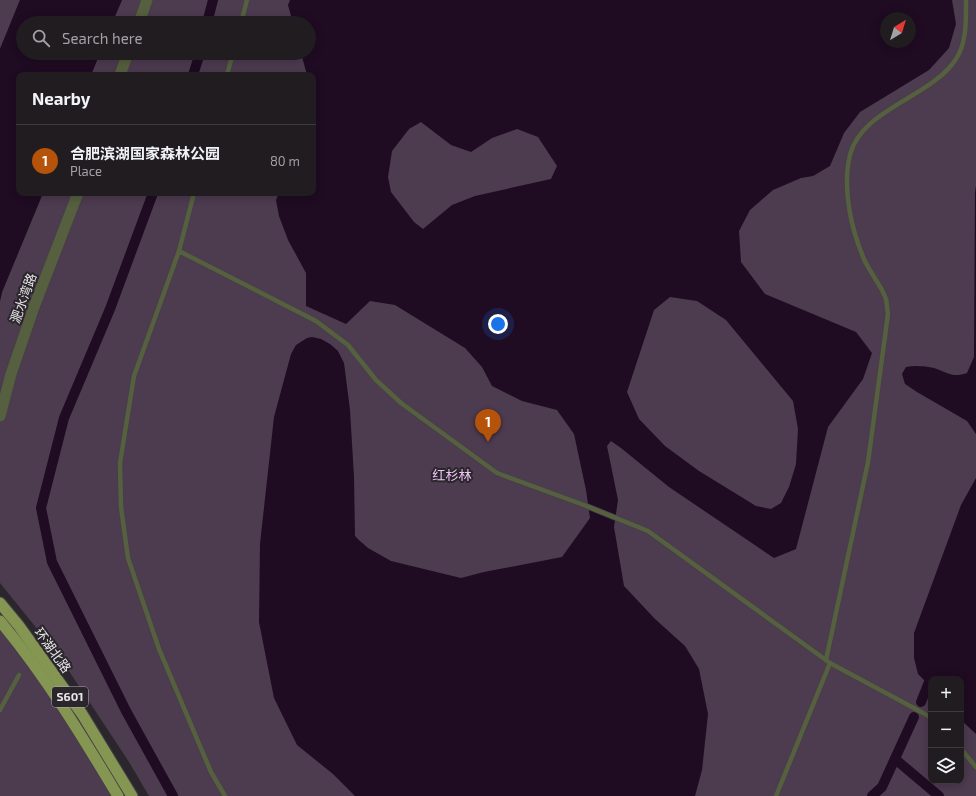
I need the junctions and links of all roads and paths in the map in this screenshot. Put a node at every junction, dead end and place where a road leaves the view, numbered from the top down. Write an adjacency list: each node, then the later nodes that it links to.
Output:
1 (147, 0): 4 (street)
2 (247, 0): 5 (lane)
3 (966, 0): 16 (lane)
4 (141, 16)
5 (243, 16)
6 (125, 60): 8 (street)
7 (231, 60): 9 (lane)
8 (121, 72)
9 (228, 72)
10 (77, 196): 13 (street, 淝水湾路)
11 (193, 196): 12 (lane)
12 (179, 251): 16 (lane); 24 (lane)
13 (0, 416)
14 (0, 603): 23 (main road, 环湖北路 / S601)
15 (0, 621): 22 (main road, 环湖北路 / S601)
16 (828, 661): 19 (lane); 25 (lane)
17 (19, 675): 18 (lane)
18 (0, 710)
19 (928, 716)
20 (964, 753): 21 (lane)
21 (976, 767)
22 (118, 796)
23 (132, 796)
24 (225, 796)
25 (776, 796)

